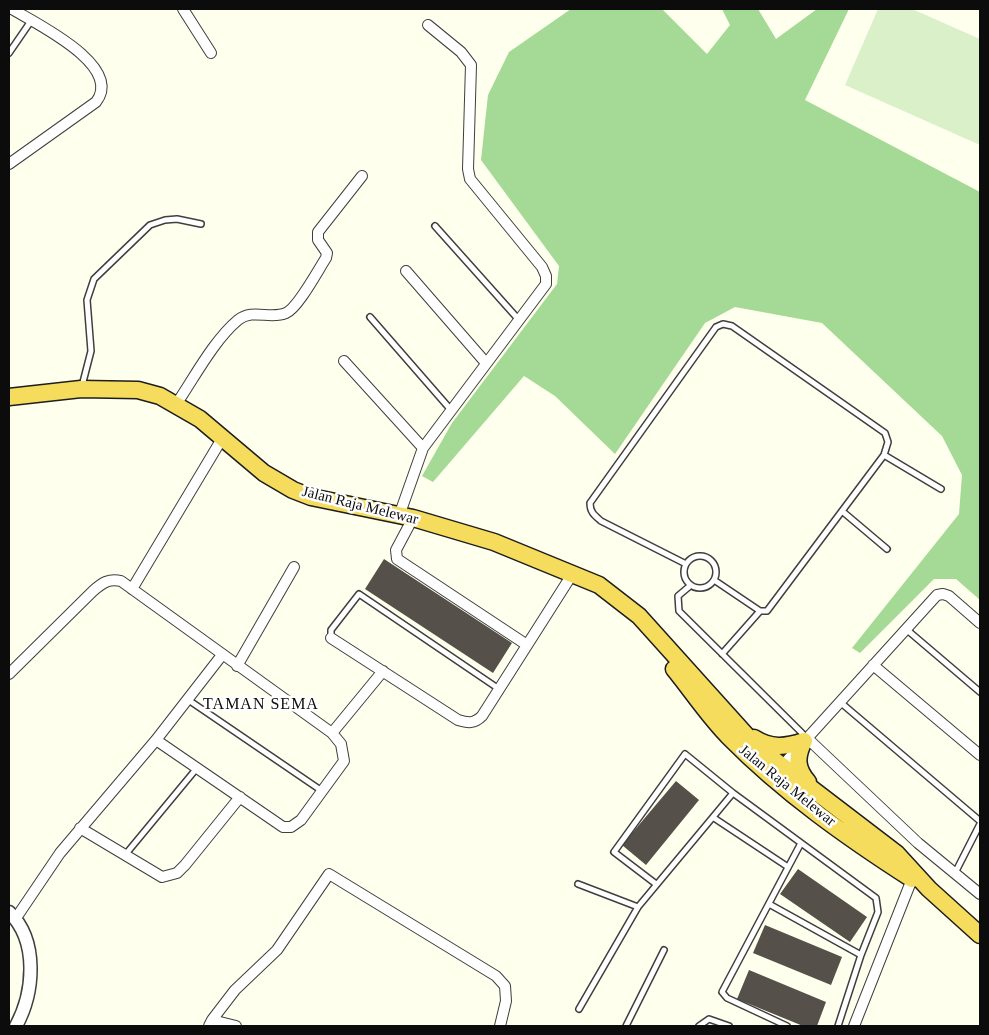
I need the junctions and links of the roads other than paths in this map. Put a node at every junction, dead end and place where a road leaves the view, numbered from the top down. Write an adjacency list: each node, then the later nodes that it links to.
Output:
1 (12, 9): 3 (street)
2 (183, 9): 6 (street)
3 (31, 20): 5 (lane); 7 (street)
4 (428, 25): 13 (street)
5 (9, 53)
6 (211, 53)
7 (9, 164)
8 (362, 176): 18 (street)
9 (201, 224): 16 (lane)
10 (435, 226): 13 (lane)
11 (406, 271): 15 (street)
12 (370, 317): 19 (lane)
13 (520, 320): 15 (street)
14 (344, 361): 21 (street)
15 (486, 363): 19 (street)
16 (81, 389): 17 (highway, Jalan Raja Melewar); 18 (highway, Jalan Raja Melewar)
17 (9, 397)
18 (177, 404): 20 (highway, Jalan Raja Melewar)
19 (451, 411): 21 (street)
20 (223, 437): 25 (highway, Jalan Raja Melewar); 32 (street)
21 (423, 448): 25 (street)
22 (884, 455): 23 (lane); 24 (lane); 27 (lane)
23 (941, 489)
24 (842, 511): 26 (lane); 33 (lane)
25 (406, 517): 29 (highway, Jalan Raja Melewar); 38 (street)
26 (887, 549)
27 (686, 564): 30 (lane); 31 (lane)
28 (294, 566): 41 (street)
29 (573, 573): 36 (highway, Jalan Raja Melewar); 38 (street)
30 (714, 580): 31 (lane); 33 (lane)
31 (690, 585): 39 (lane)
32 (132, 589): 40 (street); 44 (street)
33 (760, 611): 39 (lane)
34 (980, 623): 35 (street)
35 (906, 629): 42 (street); 46 (lane)
36 (653, 632): 49 (highway, Jalan Raja Melewar); 59 (highway, Jalan Raja Melewar)
37 (332, 638): 43 (street); 45 (lane)
38 (527, 645): 45 (street)
39 (722, 654): 52 (lane)
40 (222, 655): 41 (street); 47 (street)
41 (237, 666): 50 (street)
42 (873, 666): 48 (street); 53 (street)
43 (383, 671): 45 (street); 50 (street)
44 (9, 674)
45 (499, 689)
46 (980, 692)
47 (187, 699): 51 (street); 56 (lane)
48 (840, 702): 52 (street); 61 (lane)
49 (728, 717): 52 (highway); 54 (highway, Jalan Raja Melewar)
50 (332, 733): 56 (street)
51 (156, 740): 55 (street); 62 (street)
52 (806, 740): 54 (street); 59 (highway); 66 (street)
53 (980, 755)
54 (782, 766): 59 (highway, Jalan Raja Melewar)
55 (198, 768): 58 (street); 64 (lane)
56 (323, 791): 58 (street)
57 (733, 793): 60 (lane); 63 (lane); 69 (lane)
58 (240, 797): 64 (street)
59 (816, 801): 67 (highway, Jalan Raja Melewar)
60 (714, 818): 65 (lane); 69 (lane)
61 (980, 822): 66 (lane)
62 (80, 828): 64 (street); 73 (street)
63 (801, 843): 65 (lane); 76 (lane)
64 (125, 856)
65 (788, 867): 71 (lane)
66 (954, 873): 70 (street)
67 (914, 876): 74 (highway, Jalan Raja Melewar); 87 (street)
68 (578, 884): 72 (lane)
69 (656, 884): 72 (lane)
70 (980, 894)
71 (769, 904): 76 (lane); 85 (lane)
72 (638, 906): 77 (lane)
73 (12, 915): 79 (street)
74 (980, 935)
75 (664, 950): 82 (lane)
76 (861, 955): 86 (lane)
77 (579, 1009)
78 (210, 1023): 80 (street); 81 (street)
79 (16, 1026)
80 (236, 1026)
81 (500, 1026)
82 (626, 1026)
83 (700, 1026): 84 (lane)
84 (729, 1026)
85 (787, 1026)
86 (838, 1026)
87 (854, 1026)

